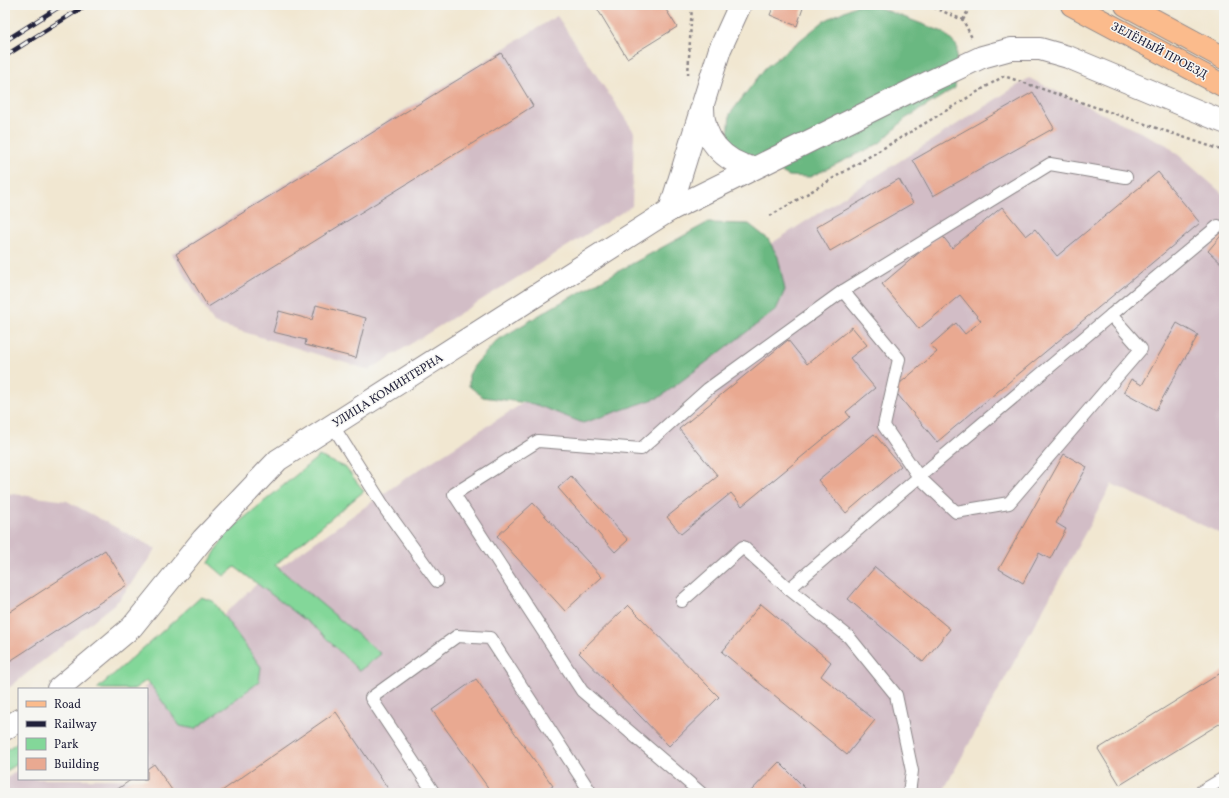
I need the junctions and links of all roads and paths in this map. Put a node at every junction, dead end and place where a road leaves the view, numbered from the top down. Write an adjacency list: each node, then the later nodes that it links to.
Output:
1 (692, 5): 10 (path)
2 (740, 5): 13 (street)
3 (928, 5): 7 (path)
4 (971, 5): 7 (path)
5 (1072, 5): 12 (main road, ЗЕЛЁНЫЙ ПРОЕЗД)
6 (1126, 5): 9 (main road, ЗЕЛЁНЫЙ ПРОЕЗД)
7 (963, 20): 8 (path)
8 (982, 57): 11 (path); 14 (street, УЛИЦА КОМИНТЕРНА); 16 (street, УЛИЦА КОМИНТЕРНА)
9 (1224, 58)
10 (688, 75)
11 (1004, 76): 15 (path); 19 (path)
12 (1224, 86)
13 (704, 101): 16 (street); 18 (street)
14 (1224, 122)
15 (1224, 151)
16 (753, 168): 18 (street, УЛИЦА КОМИНТЕРНА)
17 (1126, 177): 21 (lane)
18 (670, 210): 23 (street, УЛИЦА КОМИНТЕРНА)
19 (770, 216)
20 (1218, 226): 22 (lane)
21 (843, 291): 24 (lane); 34 (lane)
22 (1111, 315): 24 (lane); 24 (lane)
23 (332, 426): 25 (lane); 28 (street, УЛИЦА КОМИНТЕРНА)
24 (919, 477): 26 (lane)
25 (437, 581)
26 (789, 589): 27 (lane); 35 (lane)
27 (682, 601)
28 (59, 688)
29 (18, 721): 30 (street)
30 (5, 729)
31 (1224, 778): 36 (lane)
32 (434, 793): 33 (lane)
33 (591, 793)
34 (700, 793)
35 (909, 793)
36 (1199, 793)

